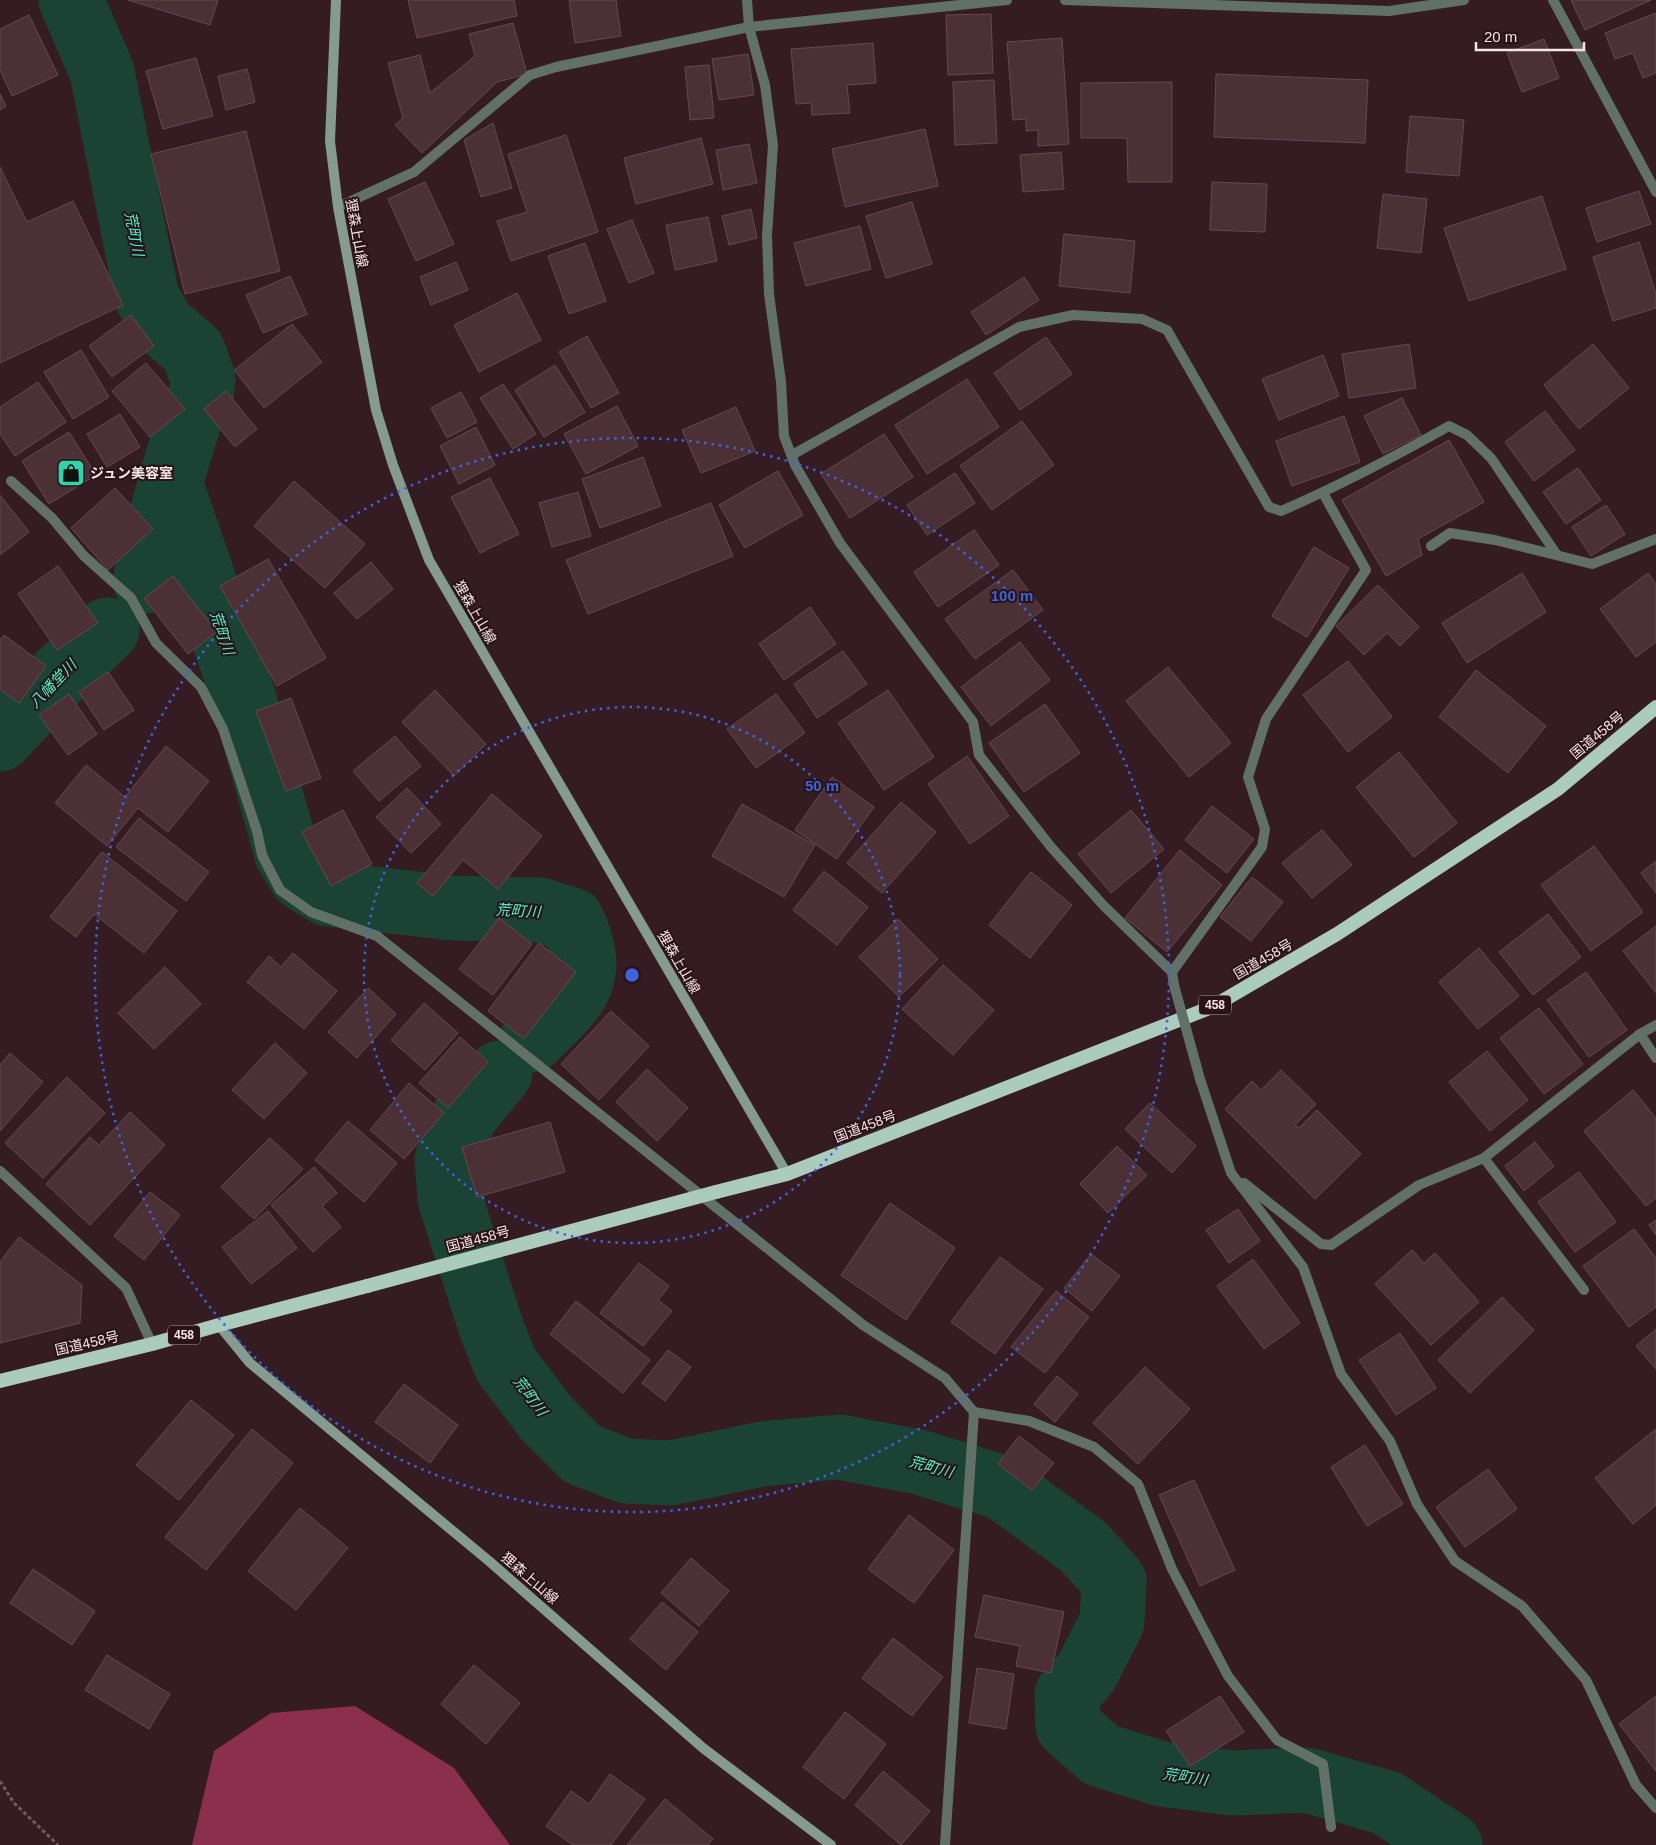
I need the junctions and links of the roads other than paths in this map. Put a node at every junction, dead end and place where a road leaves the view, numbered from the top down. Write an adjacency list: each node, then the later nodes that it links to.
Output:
1 (336, 0): 9 (main road, 狸森上山線)
2 (747, 0): 7 (street)
3 (1007, 0): 7 (street)
4 (1065, 0): 5 (street)
5 (1464, 0)
6 (1553, 0): 8 (street)
7 (749, 27): 9 (street); 10 (street)
8 (1656, 192)
9 (338, 207): 24 (main road, 狸森上山線)
10 (792, 455): 12 (street); 17 (street)
11 (11, 481): 29 (street)
12 (1323, 493): 15 (street); 17 (street)
13 (1656, 539): 15 (street)
14 (1430, 546): 15 (street)
15 (1557, 555)
16 (1656, 707): 24 (highway, 国道458号 / 458)
17 (1172, 972): 23 (street, bridge)
18 (1656, 1025): 19 (street)
19 (1640, 1034): 20 (street); 21 (street)
20 (1656, 1058)
21 (1484, 1158): 23 (street); 25 (street)
22 (0, 1171): 27 (street)
23 (1231, 1173): 30 (street)
24 (787, 1174): 26 (highway, 国道458号 / 458, bridge)
25 (1584, 1290)
26 (219, 1324): 27 (highway, 国道458号 / 458); 32 (main road, 狸森上山線)
27 (152, 1344): 28 (highway, 国道458号 / 458)
28 (0, 1381)
29 (974, 1412): 31 (street); 33 (street)
30 (1656, 1808)
31 (1331, 1827)
32 (831, 1845)
33 (945, 1845)

